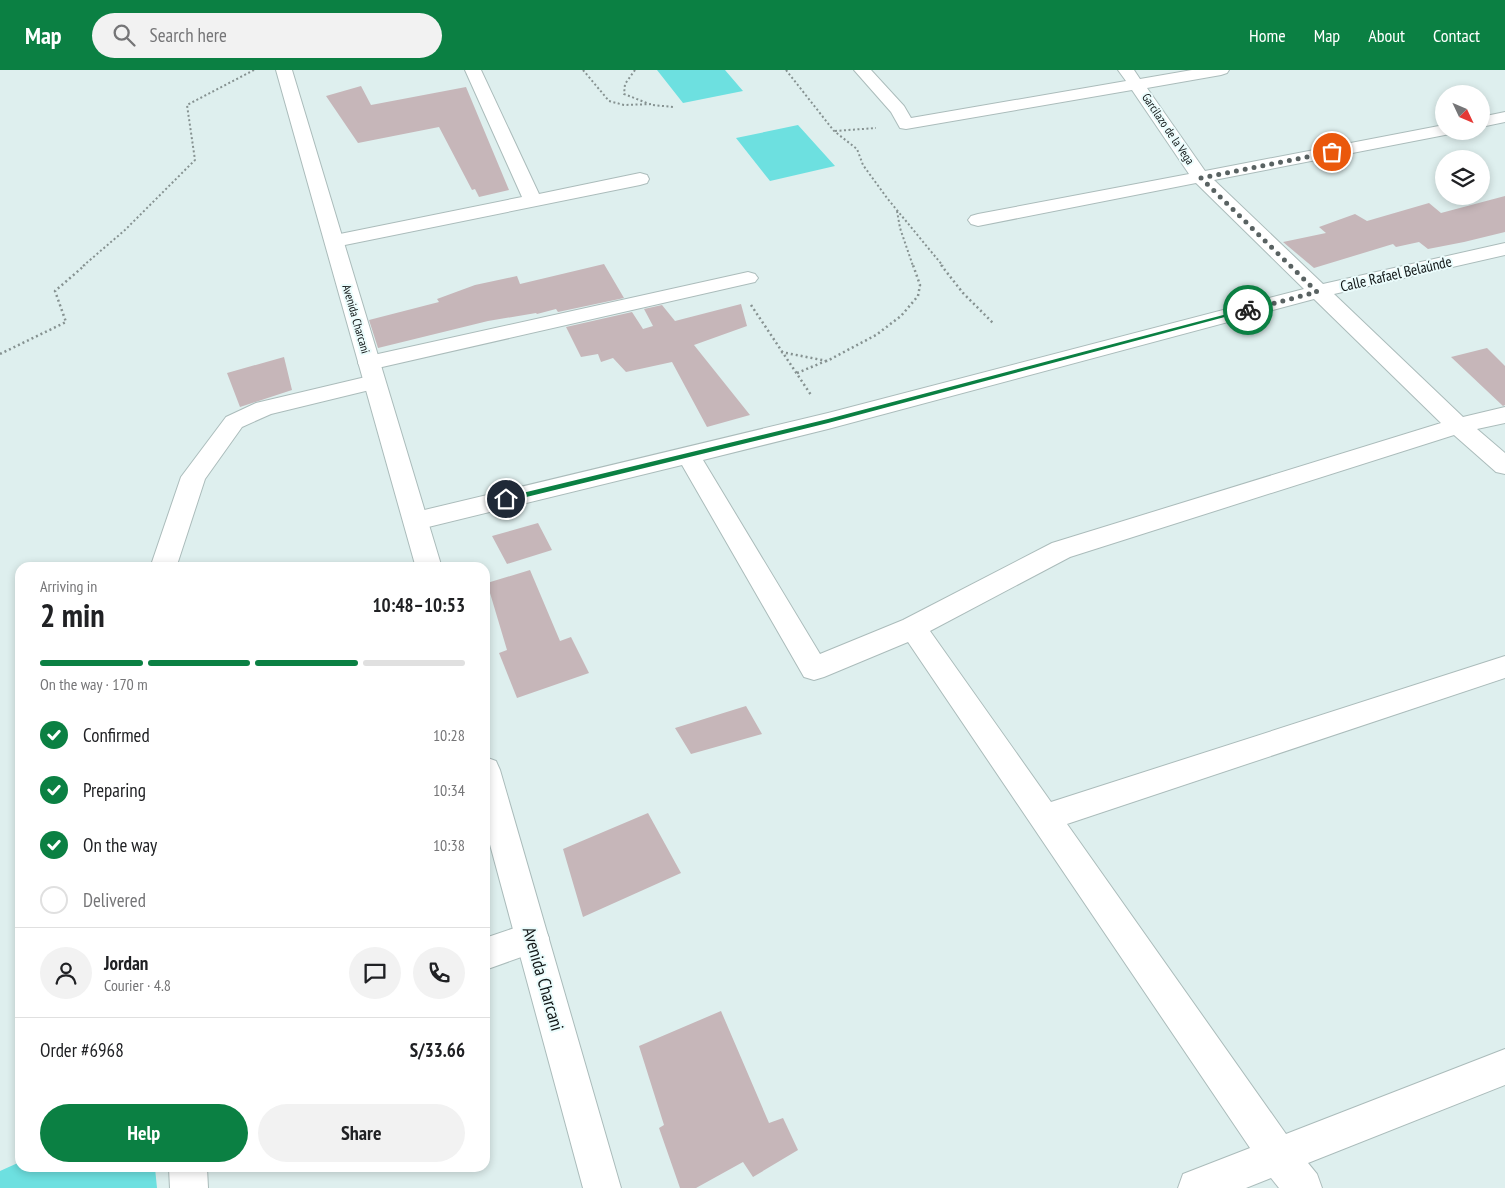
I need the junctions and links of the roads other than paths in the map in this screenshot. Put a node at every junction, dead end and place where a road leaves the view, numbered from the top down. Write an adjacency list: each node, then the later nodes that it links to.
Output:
1 (284, 70): 13 (street, Avenida Charcani)
2 (473, 70): 11 (street)
3 (862, 70): 5 (street)
4 (1221, 70): 5 (street)
5 (1132, 77): 9 (street, Garcilazo de la Vega)
6 (1505, 117): 7 (street)
7 (1490, 120)
8 (1435, 132): 9 (street)
9 (1201, 178): 12 (street); 16 (street, Garcilazo de la Vega)
10 (640, 179): 11 (street)
11 (533, 202): 13 (street)
12 (978, 220)
13 (335, 242): 17 (street, Avenida Charcani)
14 (1505, 249): 16 (street, Calle Rafael Belaúnde)
15 (741, 279): 17 (street)
16 (1317, 292): 19 (street, Garcilazo de la Vega); 20 (street, Calle Rafael Belaúnde)
17 (372, 373): 22 (street, Avenida Charcani); 23 (street)
18 (1505, 415): 19 (street)
19 (1458, 426): 21 (street, Garcilazo de la Vega); 25 (street)
20 (688, 455): 22 (street, Calle Rafael Belaúnde); 25 (street)
21 (1505, 466)
22 (416, 521): 24 (street, Avenida Charcani)
23 (165, 562)
24 (427, 562)
25 (913, 628): 28 (street)
26 (1505, 667): 28 (street)
27 (490, 788): 29 (street, Avenida Charcani)
28 (1045, 818): 32 (street)
29 (532, 938): 30 (street); 35 (street, Avenida Charcani)
30 (490, 952)
31 (1505, 1067): 32 (street)
32 (1278, 1155): 36 (street); 37 (street)
33 (188, 1172): 34 (street)
34 (189, 1188)
35 (602, 1188)
36 (1197, 1188)
37 (1304, 1188)

